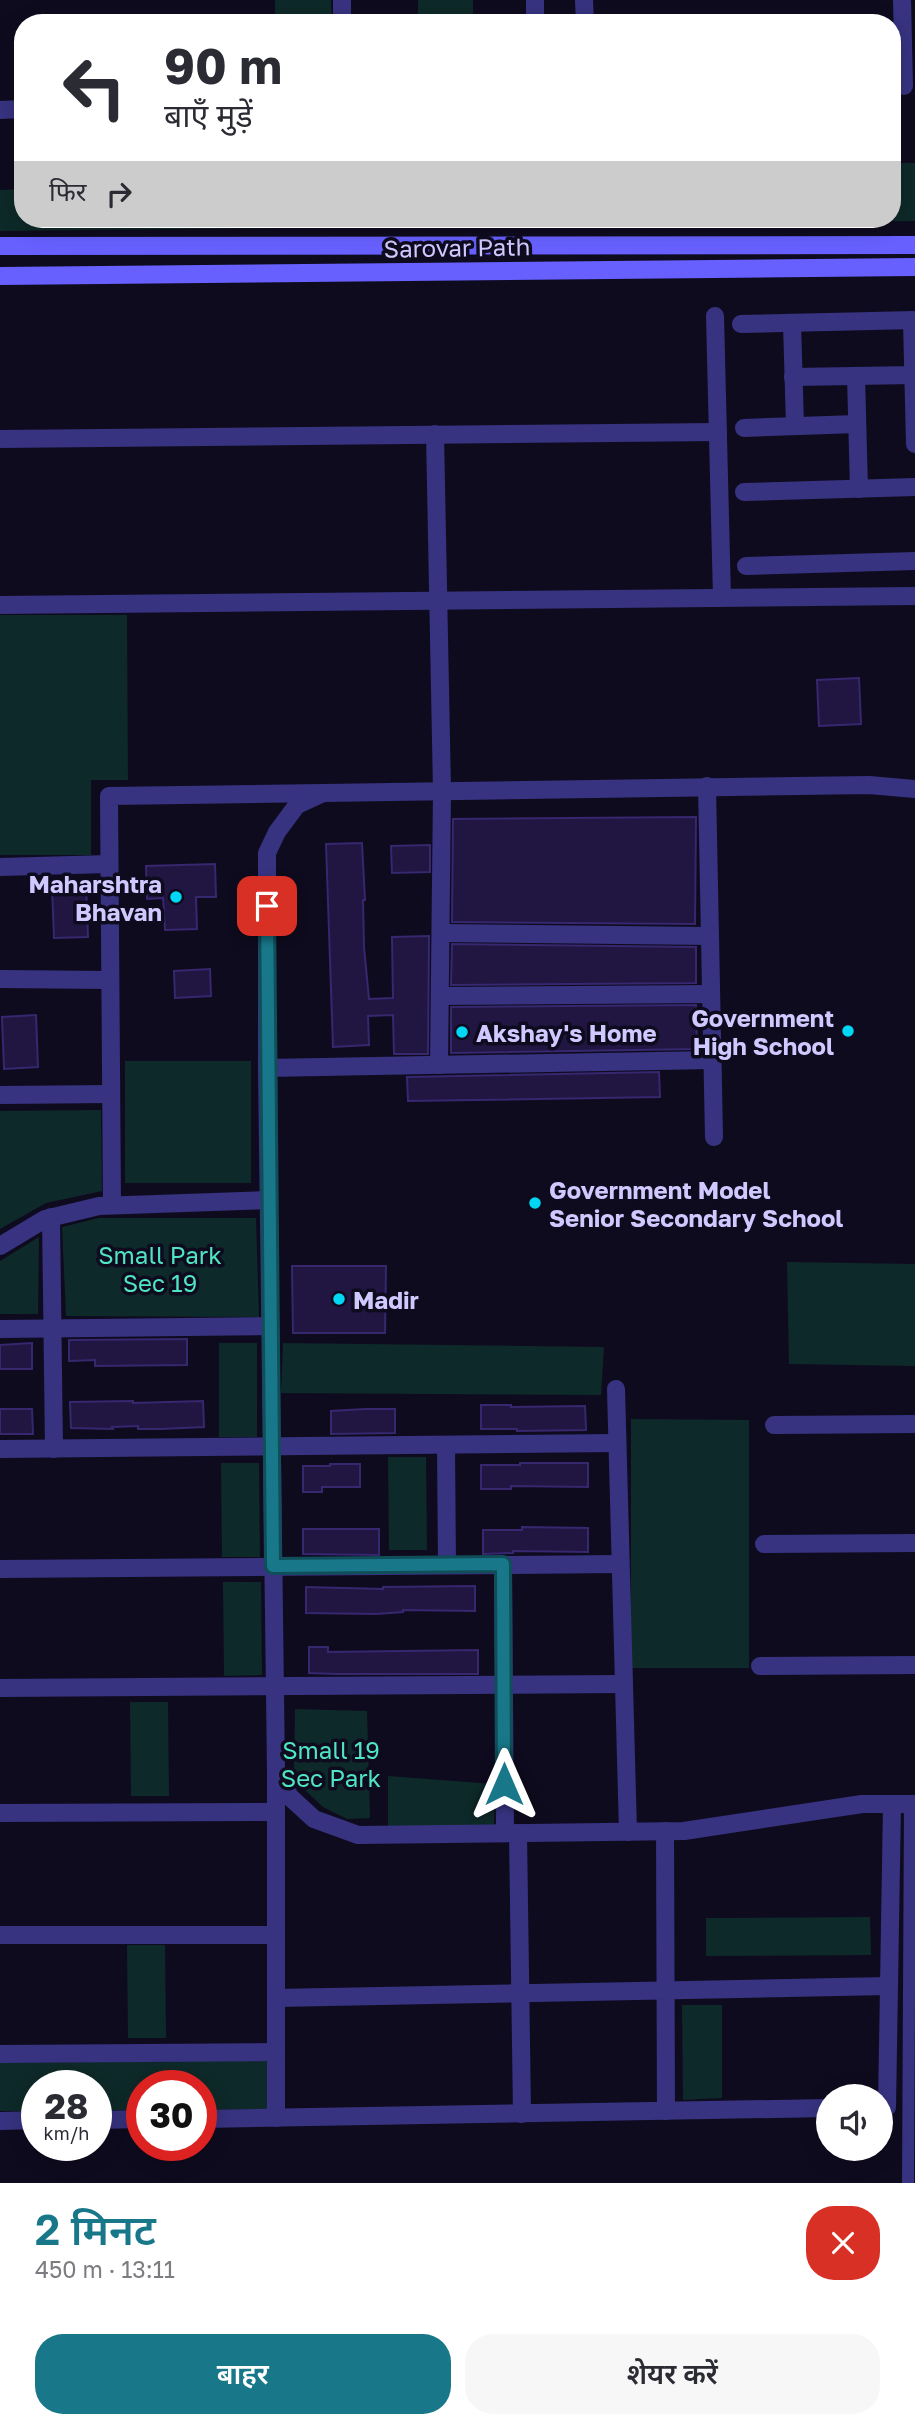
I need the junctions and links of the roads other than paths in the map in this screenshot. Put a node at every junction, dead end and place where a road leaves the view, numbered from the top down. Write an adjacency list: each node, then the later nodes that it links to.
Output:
1 (902, 0): 2 (street)
2 (904, 86)
3 (915, 245): 4 (main road, Sarovar Path)
4 (0, 246)
5 (915, 267): 6 (main road, Sarovar Path)
6 (0, 276)
7 (715, 316): 17 (street)
8 (914, 320): 9 (street); 11 (street)
9 (792, 323): 10 (street); 13 (street)
10 (741, 324)
11 (914, 375): 12 (street); 20 (street)
12 (856, 376): 13 (street); 14 (street)
13 (793, 377): 15 (street)
14 (857, 424): 15 (street); 22 (street)
15 (795, 426): 16 (street)
16 (744, 428)
17 (718, 432): 18 (street); 27 (street)
18 (435, 434): 19 (street); 28 (street)
19 (0, 439)
20 (915, 444)
21 (915, 487): 22 (street)
22 (859, 489): 23 (street)
23 (744, 492)
24 (915, 561): 25 (street)
25 (746, 566)
26 (915, 596): 27 (street)
27 (722, 598): 28 (street)
28 (438, 601): 29 (street); 32 (street)
29 (0, 605)
30 (707, 786): 31 (street); 32 (street); 37 (street)
31 (915, 789)
32 (442, 791): 33 (street); 36 (street)
33 (323, 793): 34 (street); 44 (street)
34 (109, 864): 35 (street); 39 (street)
35 (0, 867)
36 (441, 933): 37 (street); 41 (street)
37 (709, 936): 40 (street)
38 (0, 979): 39 (street)
39 (110, 980): 45 (street)
40 (710, 994): 41 (street); 42 (street)
41 (440, 996): 43 (street)
42 (711, 1059): 43 (street); 47 (street)
43 (439, 1065): 44 (street)
44 (267, 1068): 48 (street)
45 (111, 1094): 46 (street); 49 (street)
46 (0, 1095)
47 (713, 1137)
48 (269, 1200): 49 (street); 52 (street)
49 (112, 1205): 50 (street)
50 (51, 1217): 51 (street); 53 (street)
51 (0, 1246)
52 (270, 1326): 53 (street); 60 (street)
53 (53, 1328): 54 (street); 62 (street)
54 (0, 1329)
55 (616, 1389): 58 (street)
56 (915, 1424): 57 (street)
57 (774, 1425)
58 (617, 1443): 59 (street); 66 (street)
59 (446, 1445): 60 (street); 67 (street)
60 (272, 1447): 62 (street); 68 (street)
61 (0, 1449): 62 (street)
62 (54, 1449)
63 (915, 1543): 64 (street)
64 (764, 1544)
65 (503, 1564): 66 (street); 67 (street); 73 (street)
66 (620, 1564): 72 (street)
67 (447, 1565): 68 (street)
68 (273, 1566): 69 (street); 75 (street)
69 (0, 1569)
70 (915, 1665): 71 (street)
71 (760, 1666)
72 (624, 1684): 73 (street); 82 (street)
73 (504, 1686): 75 (street); 83 (street)
74 (0, 1688): 75 (street)
75 (275, 1688): 76 (street)
76 (276, 1771): 79 (street); 83 (street)
77 (892, 1804): 78 (street); 81 (street); 86 (street)
78 (913, 1804): 100 (street)
79 (276, 1812): 80 (street); 85 (street)
80 (0, 1813)
81 (665, 1831): 82 (street); 87 (street)
82 (628, 1832): 83 (street)
83 (511, 1833): 88 (street)
84 (0, 1935): 85 (street)
85 (276, 1935): 89 (street)
86 (889, 1986): 87 (street); 92 (street)
87 (666, 1990): 88 (street); 94 (street)
88 (520, 1993): 89 (street); 95 (street)
89 (276, 1998): 90 (street)
90 (276, 2052): 91 (street); 96 (street)
91 (0, 2054)
92 (887, 2084)
93 (816, 2108): 94 (street)
94 (666, 2112): 95 (street)
95 (522, 2114): 96 (street)
96 (276, 2118): 97 (street)
97 (217, 2119)
98 (21, 2120): 99 (street)
99 (0, 2121)
100 (908, 2183)

